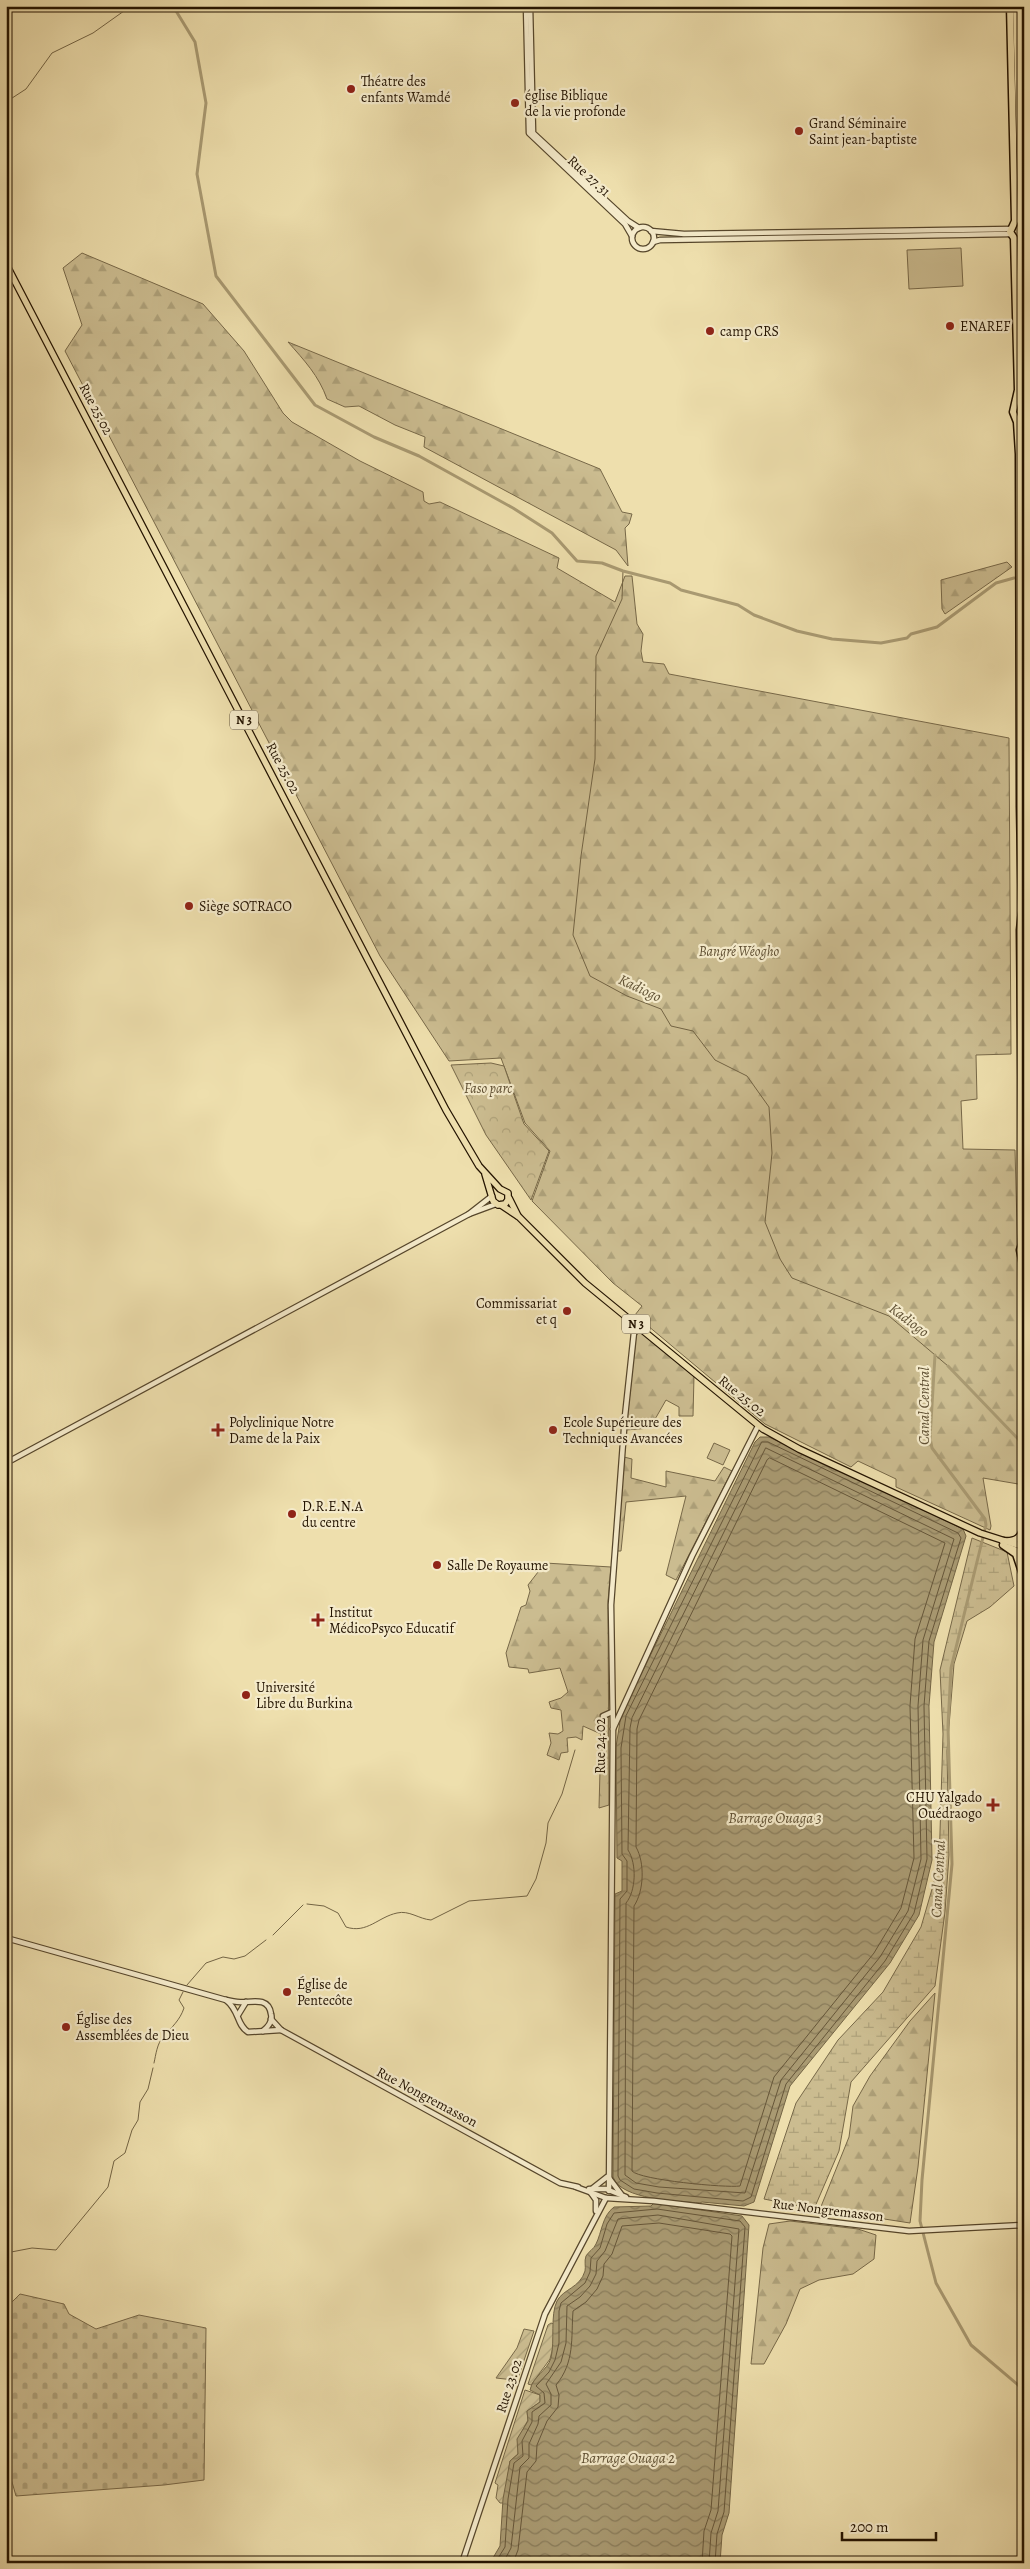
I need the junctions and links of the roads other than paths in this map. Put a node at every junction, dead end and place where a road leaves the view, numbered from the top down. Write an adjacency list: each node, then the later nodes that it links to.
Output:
1 (526, 6): 6 (street)
2 (530, 6): 6 (street)
3 (1009, 6): 5 (highway)
4 (1017, 6): 5 (highway)
5 (1015, 89): 9 (highway)
6 (531, 133): 7 (street, Rue 27.31); 10 (street, Rue 27.31)
7 (639, 228): 8 (street); 10 (street)
8 (651, 231): 9 (street); 11 (street)
9 (1017, 232): 11 (street); 13 (highway); 14 (highway)
10 (632, 236): 11 (street)
11 (653, 242)
12 (6, 264): 21 (main road, Rue 25.02 / N 3)
13 (1024, 403): 14 (highway)
14 (1015, 406): 15 (highway)
15 (1016, 418): 16 (highway); 19 (highway)
16 (1024, 418)
17 (1024, 422): 18 (highway)
18 (1024, 595)
19 (1022, 929): 20 (highway)
20 (1022, 1081): 28 (highway)
21 (485, 1174): 22 (main road, Rue 25.02 / N 3); 23 (main road, Rue 25.02 / N 3)
22 (500, 1189): 23 (main road); 24 (main road, N 3)
23 (493, 1195): 25 (main road, N 3); 26 (street)
24 (509, 1198): 25 (main road); 27 (main road, Rue 25.02 / N 3)
25 (499, 1205): 26 (street); 27 (main road, Rue 25.02 / N 3)
26 (469, 1214): 33 (street)
27 (519, 1217): 31 (main road, Rue 25.02 / N 3)
28 (1023, 1244): 29 (highway)
29 (1023, 1255): 30 (highway)
30 (1024, 1296)
31 (635, 1324): 32 (main road, Rue 25.02 / N 3); 40 (street, Rue 24.02)
32 (758, 1426): 35 (main road, Rue 25.02 / N 3); 42 (street)
33 (6, 1463)
34 (1024, 1525): 35 (highway)
35 (1003, 1543): 36 (main road, Rue 25.02 / N 3); 37 (main road, Rue 25.02 / N 3); 39 (highway)
36 (1024, 1547)
37 (1024, 1554)
38 (1024, 1563): 39 (highway)
39 (1022, 1575)
40 (612, 1712): 41 (street); 42 (street, Rue 24.02)
41 (603, 1716)
42 (613, 1729): 51 (street, Rue 24.02)
43 (8, 1939): 44 (street); 45 (street)
44 (6, 1950)
45 (226, 2000): 46 (street); 47 (street)
46 (246, 2002): 47 (street); 48 (street)
47 (238, 2015): 50 (street)
48 (271, 2019): 49 (street, Rue Nongremasson); 50 (street)
49 (280, 2030): 50 (street); 52 (street, Rue Nongremasson)
50 (263, 2031)
51 (608, 2177): 52 (street); 53 (street, Rue 24.02); 54 (street)
52 (591, 2190): 53 (street, Rue Nongremasson); 55 (street)
53 (605, 2194): 54 (street, Rue Nongremasson); 55 (street, Rue 23.02); 56 (street, Rue 23.02)
54 (627, 2197): 57 (street, Rue Nongremasson)
55 (596, 2212): 56 (street, Rue 23.02)
56 (591, 2223): 58 (street, Rue 23.02)
57 (1024, 2225)
58 (462, 2563)

